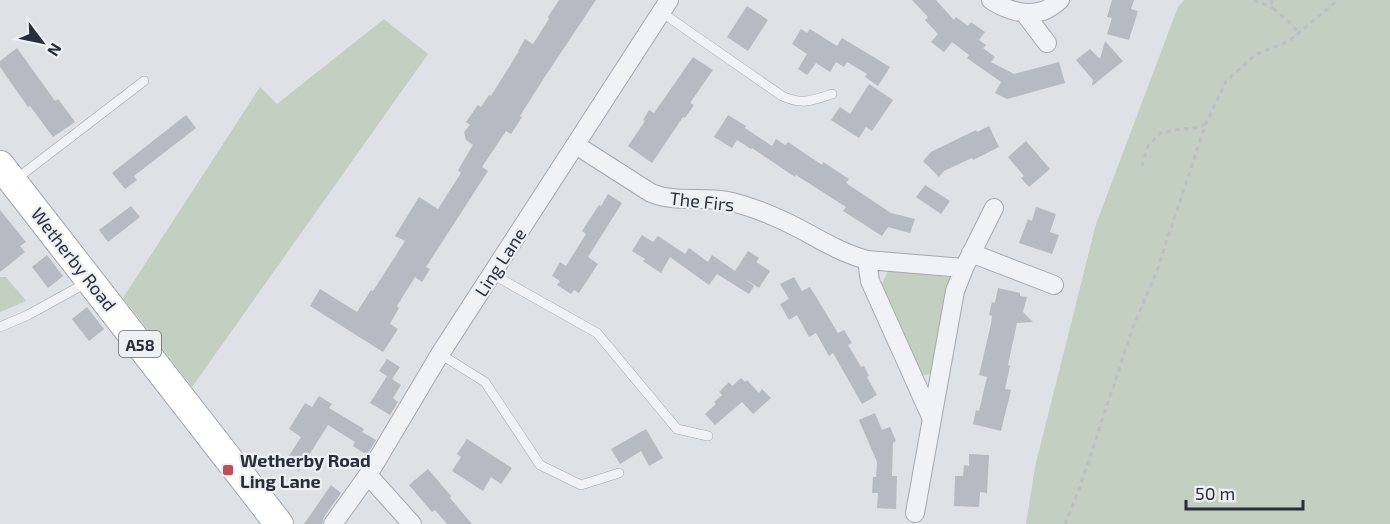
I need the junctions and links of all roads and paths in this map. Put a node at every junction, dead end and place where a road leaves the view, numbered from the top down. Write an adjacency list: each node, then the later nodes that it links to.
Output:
1 (991, 0): 8 (street)
2 (1060, 0): 8 (street)
3 (1254, 0): 7 (path)
4 (1271, 0): 7 (path)
5 (1338, 0): 9 (path)
6 (665, 6): 12 (lane); 14 (street, Ling Lane)
7 (1273, 8): 9 (path)
8 (1025, 14): 10 (street)
9 (1299, 33): 13 (path)
10 (1047, 43)
11 (144, 81): 16 (lane)
12 (832, 94)
13 (1207, 123): 15 (path); 33 (path)
14 (576, 145): 18 (street, The Firs); 20 (street, Ling Lane)
15 (1142, 166)
16 (7, 173): 21 (main road, Wetherby Road / A58)
17 (994, 208): 19 (street)
18 (867, 260): 19 (street, The Firs); 25 (street)
19 (968, 260): 22 (street, The Firs); 25 (street)
20 (492, 274): 24 (street, Ling Lane); 26 (lane)
21 (91, 281): 23 (lane); 30 (main road, Wetherby Road / A58)
22 (1054, 285)
23 (0, 327)
24 (440, 354): 27 (lane); 28 (street, Ling Lane)
25 (932, 419): 29 (street)
26 (708, 436)
27 (620, 473)
28 (368, 475): 31 (street, Ling Lane); 32 (street)
29 (915, 513)
30 (279, 524)
31 (333, 524)
32 (412, 524)
33 (1065, 524)

